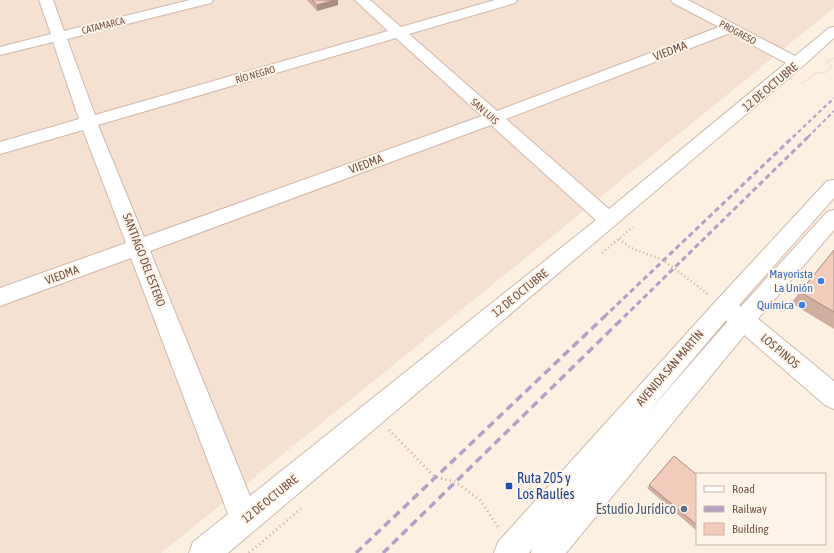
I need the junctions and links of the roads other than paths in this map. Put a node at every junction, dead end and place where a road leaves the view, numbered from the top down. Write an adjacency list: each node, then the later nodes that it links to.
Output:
1 (46, 0): 9 (street, SANTIAGO DEL ESTERO)
2 (206, 0): 9 (street, CATAMARCA)
3 (362, 0): 8 (street, SAN LUIS)
4 (510, 0): 8 (street, RÍO NEGRO)
5 (678, 0): 6 (street, PROGRESO)
6 (731, 28): 11 (street, PROGRESO); 12 (street, VIEDMA)
7 (834, 31): 11 (street, 12 DE OCTUBRE)
8 (399, 32): 12 (street, SAN LUIS); 13 (street, RÍO NEGRO)
9 (59, 36): 10 (street, CATAMARCA); 13 (street, SANTIAGO DEL ESTERO)
10 (0, 51)
11 (806, 67): 17 (street, 12 DE OCTUBRE)
12 (493, 118): 17 (street, SAN LUIS); 18 (street, VIEDMA)
13 (89, 123): 14 (street, RÍO NEGRO); 18 (street, SANTIAGO DEL ESTERO)
14 (0, 148)
15 (834, 186): 20 (street, AVENIDA SAN MARTÍN)
16 (834, 217): 20 (street, AVENIDA SAN MARTÍN)
17 (604, 224): 22 (street, 12 DE OCTUBRE)
18 (139, 247): 19 (street, VIEDMA); 22 (street, SANTIAGO DEL ESTERO)
19 (0, 297)
20 (734, 313): 21 (street, LOS PINOS); 23 (street, AVENIDA SAN MARTÍN)
21 (834, 397)
22 (245, 519): 25 (street, 12 DE OCTUBRE)
23 (552, 541): 24 (street, AVENIDA SAN MARTÍN)
24 (511, 551)
25 (204, 553)

